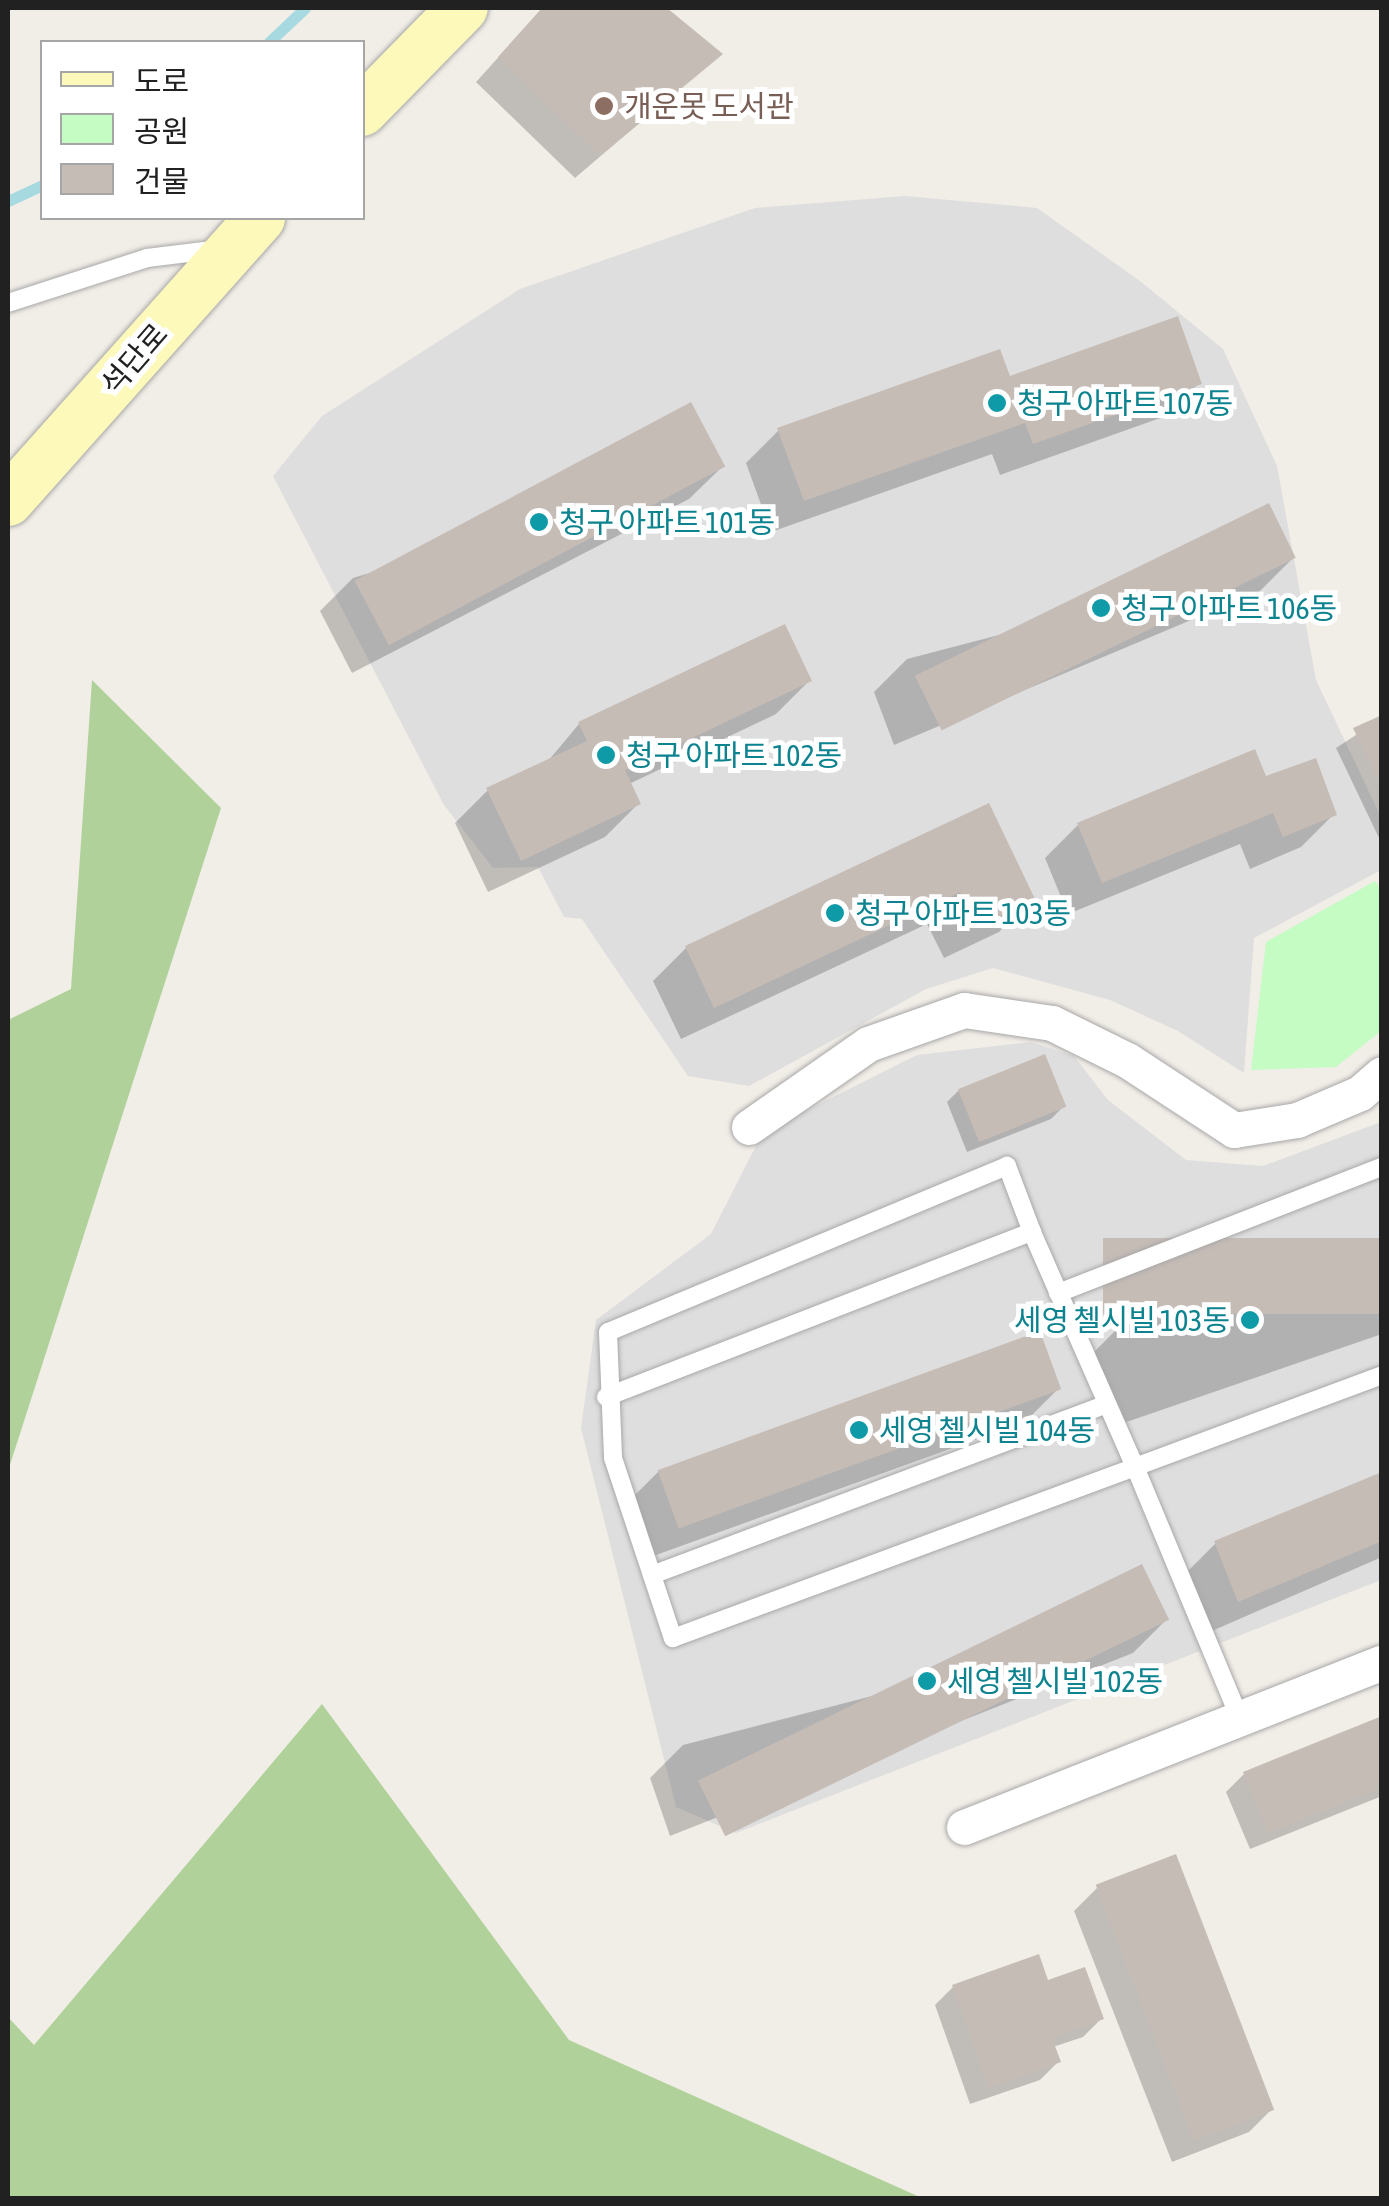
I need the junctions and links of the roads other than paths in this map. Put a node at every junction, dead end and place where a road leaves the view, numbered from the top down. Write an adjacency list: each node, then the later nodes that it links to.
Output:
1 (463, 8): 2 (main road)
2 (365, 109)
3 (245, 233): 4 (lane); 5 (main road, 석단로)
4 (8, 304)
5 (8, 502)
6 (1382, 1074): 7 (street)
7 (749, 1127)
8 (1382, 1168): 10 (lane)
9 (1032, 1232): 10 (lane); 12 (lane); 12 (lane)
10 (1058, 1292): 13 (lane)
11 (1382, 1375): 14 (lane)
12 (606, 1397): 15 (lane)
13 (1107, 1404): 14 (lane); 15 (lane)
14 (1135, 1467): 15 (lane); 17 (lane)
15 (652, 1575)
16 (1382, 1662): 17 (street)
17 (1240, 1718): 18 (street)
18 (964, 1827)

